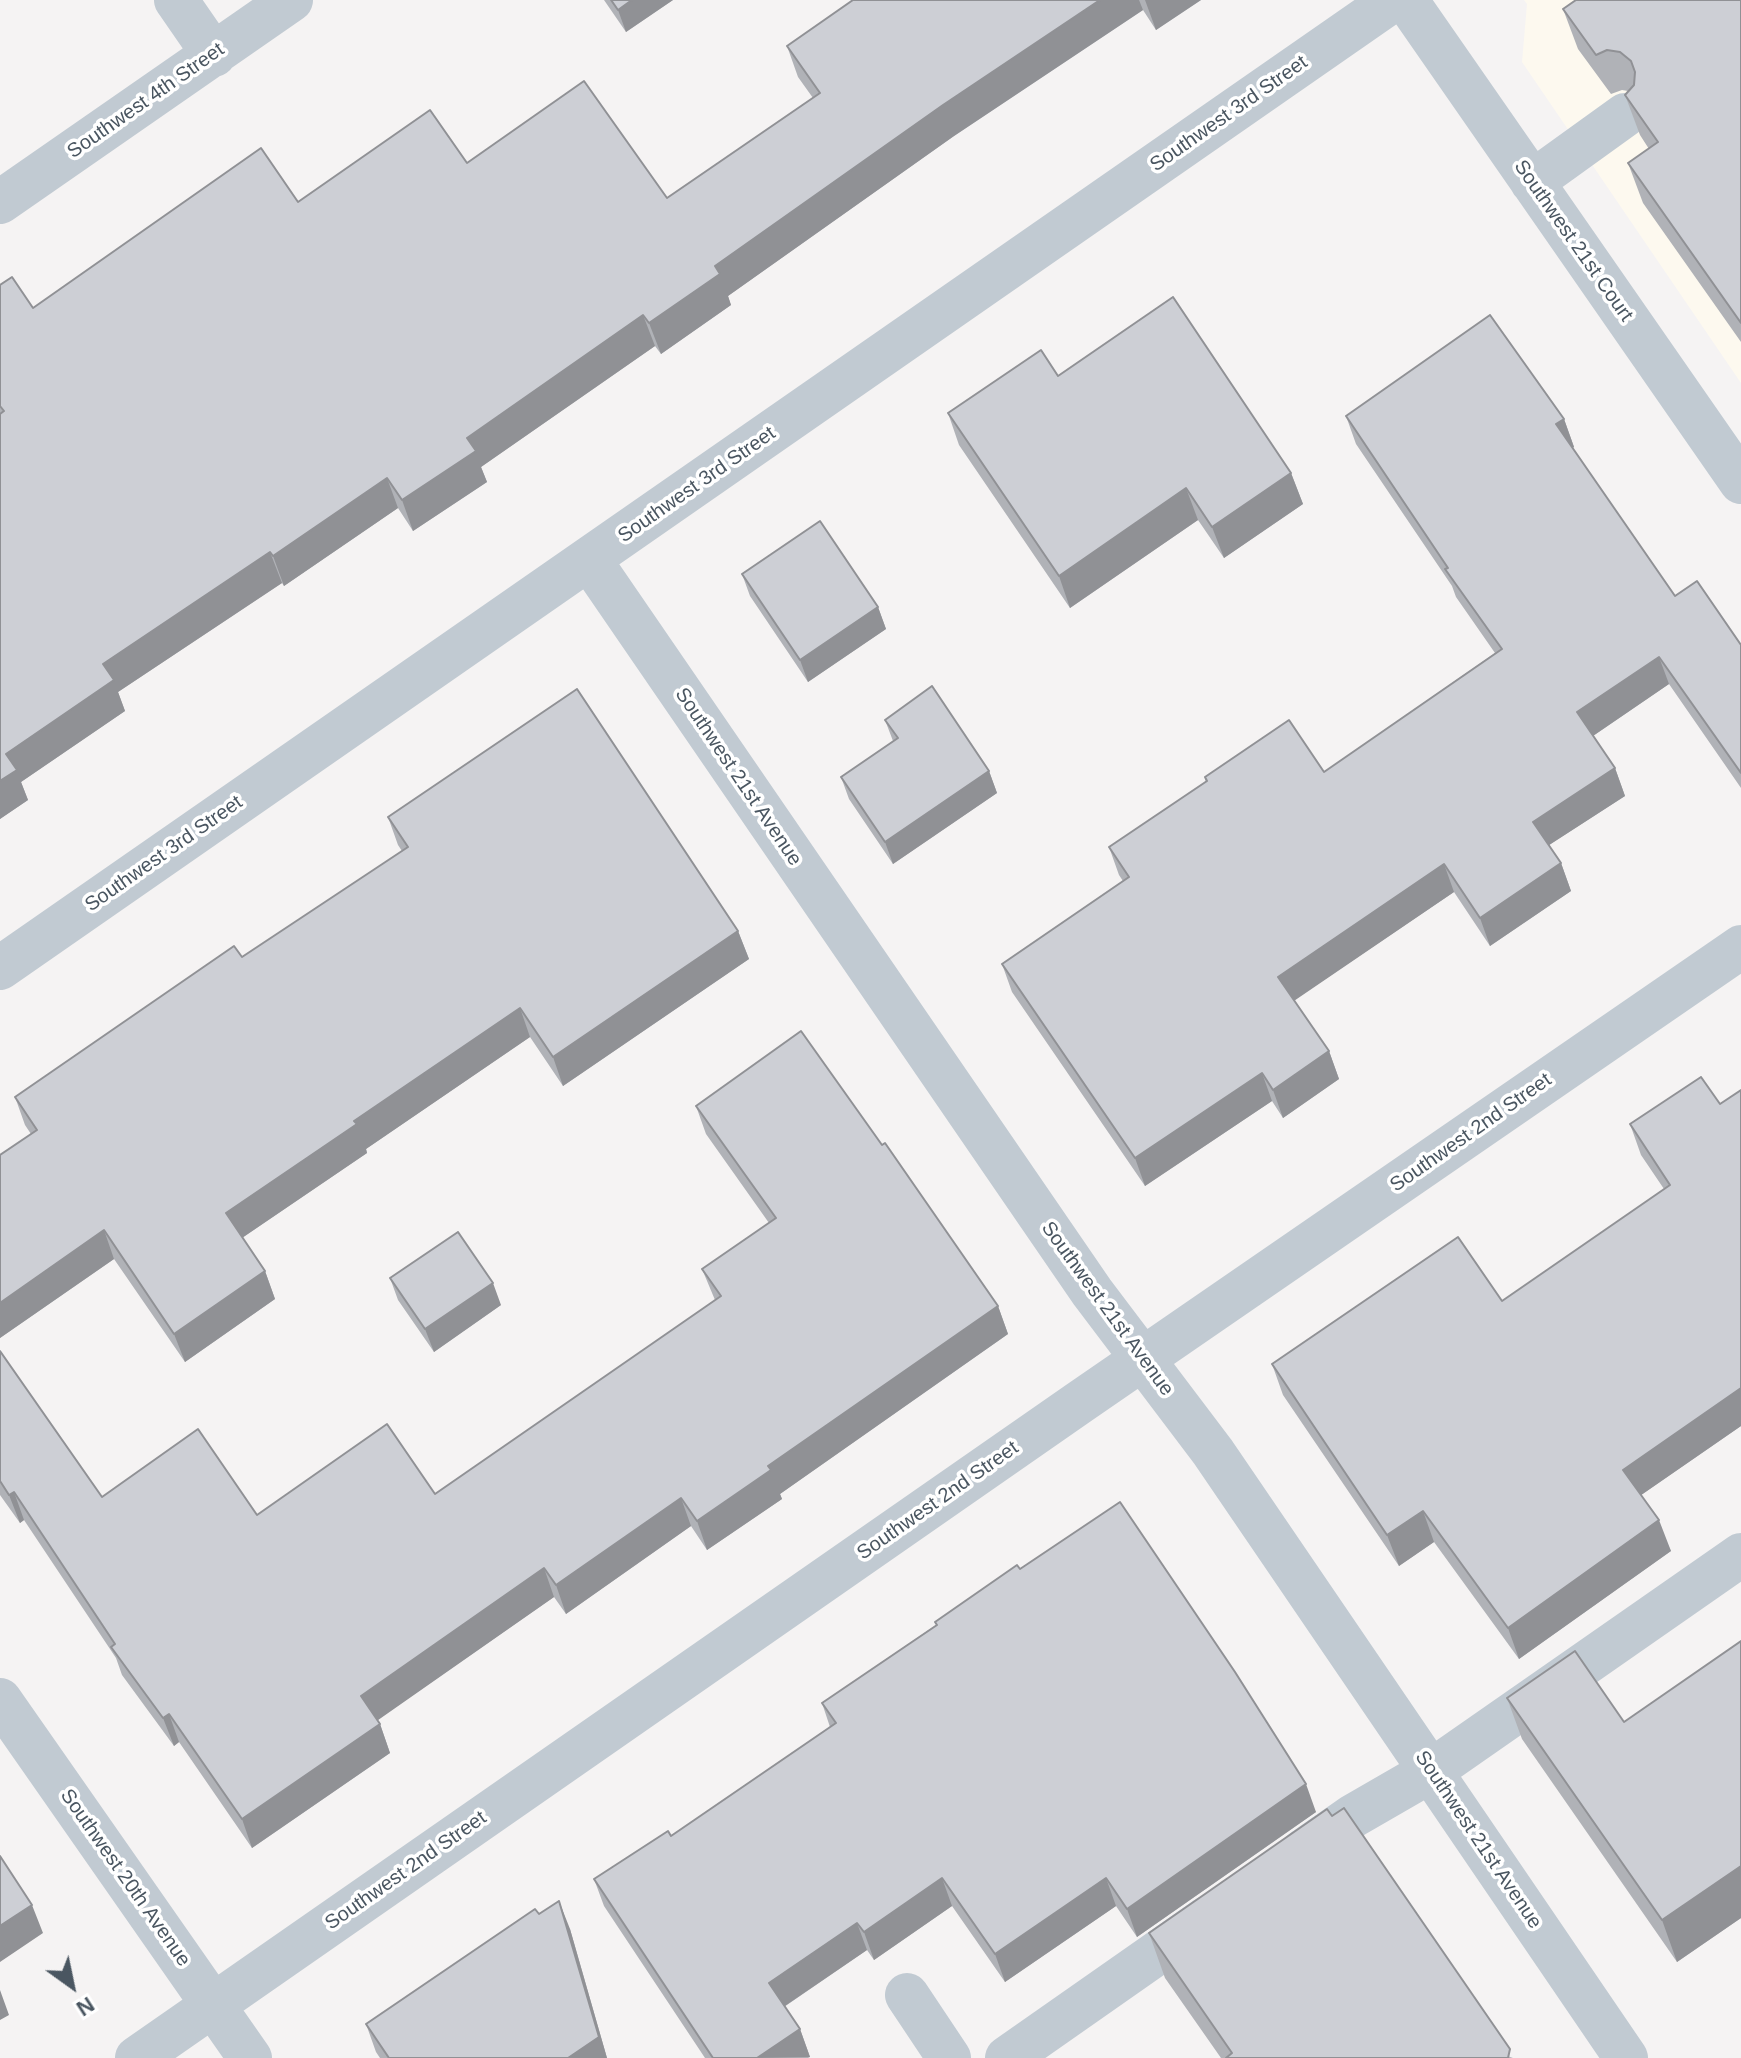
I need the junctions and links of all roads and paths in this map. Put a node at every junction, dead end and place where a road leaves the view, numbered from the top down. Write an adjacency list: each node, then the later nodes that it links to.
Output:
1 (176, 0): 5 (street)
2 (291, 0): 5 (street, Southwest 4th Street)
3 (1393, 0): 10 (street, Southwest 3rd Street)
4 (1406, 0): 7 (street, Southwest 21st Court)
5 (214, 55): 8 (street, Southwest 4th Street)
6 (1625, 115): 7 (street)
7 (1532, 182): 9 (street, Southwest 21st Court)
8 (0, 202)
9 (1741, 482)
10 (589, 559): 12 (street, Southwest 3rd Street); 13 (street, Southwest 21st Avenue)
11 (1741, 947): 13 (street, Southwest 2nd Street)
12 (0, 968)
13 (1144, 1359): 16 (street, Southwest 21st Avenue); 20 (street, Southwest 2nd Street)
14 (1741, 1555): 16 (street)
15 (0, 1700): 20 (street, Southwest 20th Avenue)
16 (1431, 1771): 17 (street); 25 (street, Southwest 21st Avenue)
17 (1276, 1870)
18 (1238, 1897): 24 (street)
19 (907, 1995): 23 (street)
20 (214, 2005): 21 (street, Southwest 2nd Street); 22 (street, Southwest 20th Avenue)
21 (137, 2058)
22 (250, 2058)
23 (949, 2058)
24 (1007, 2058)
25 (1626, 2058)

